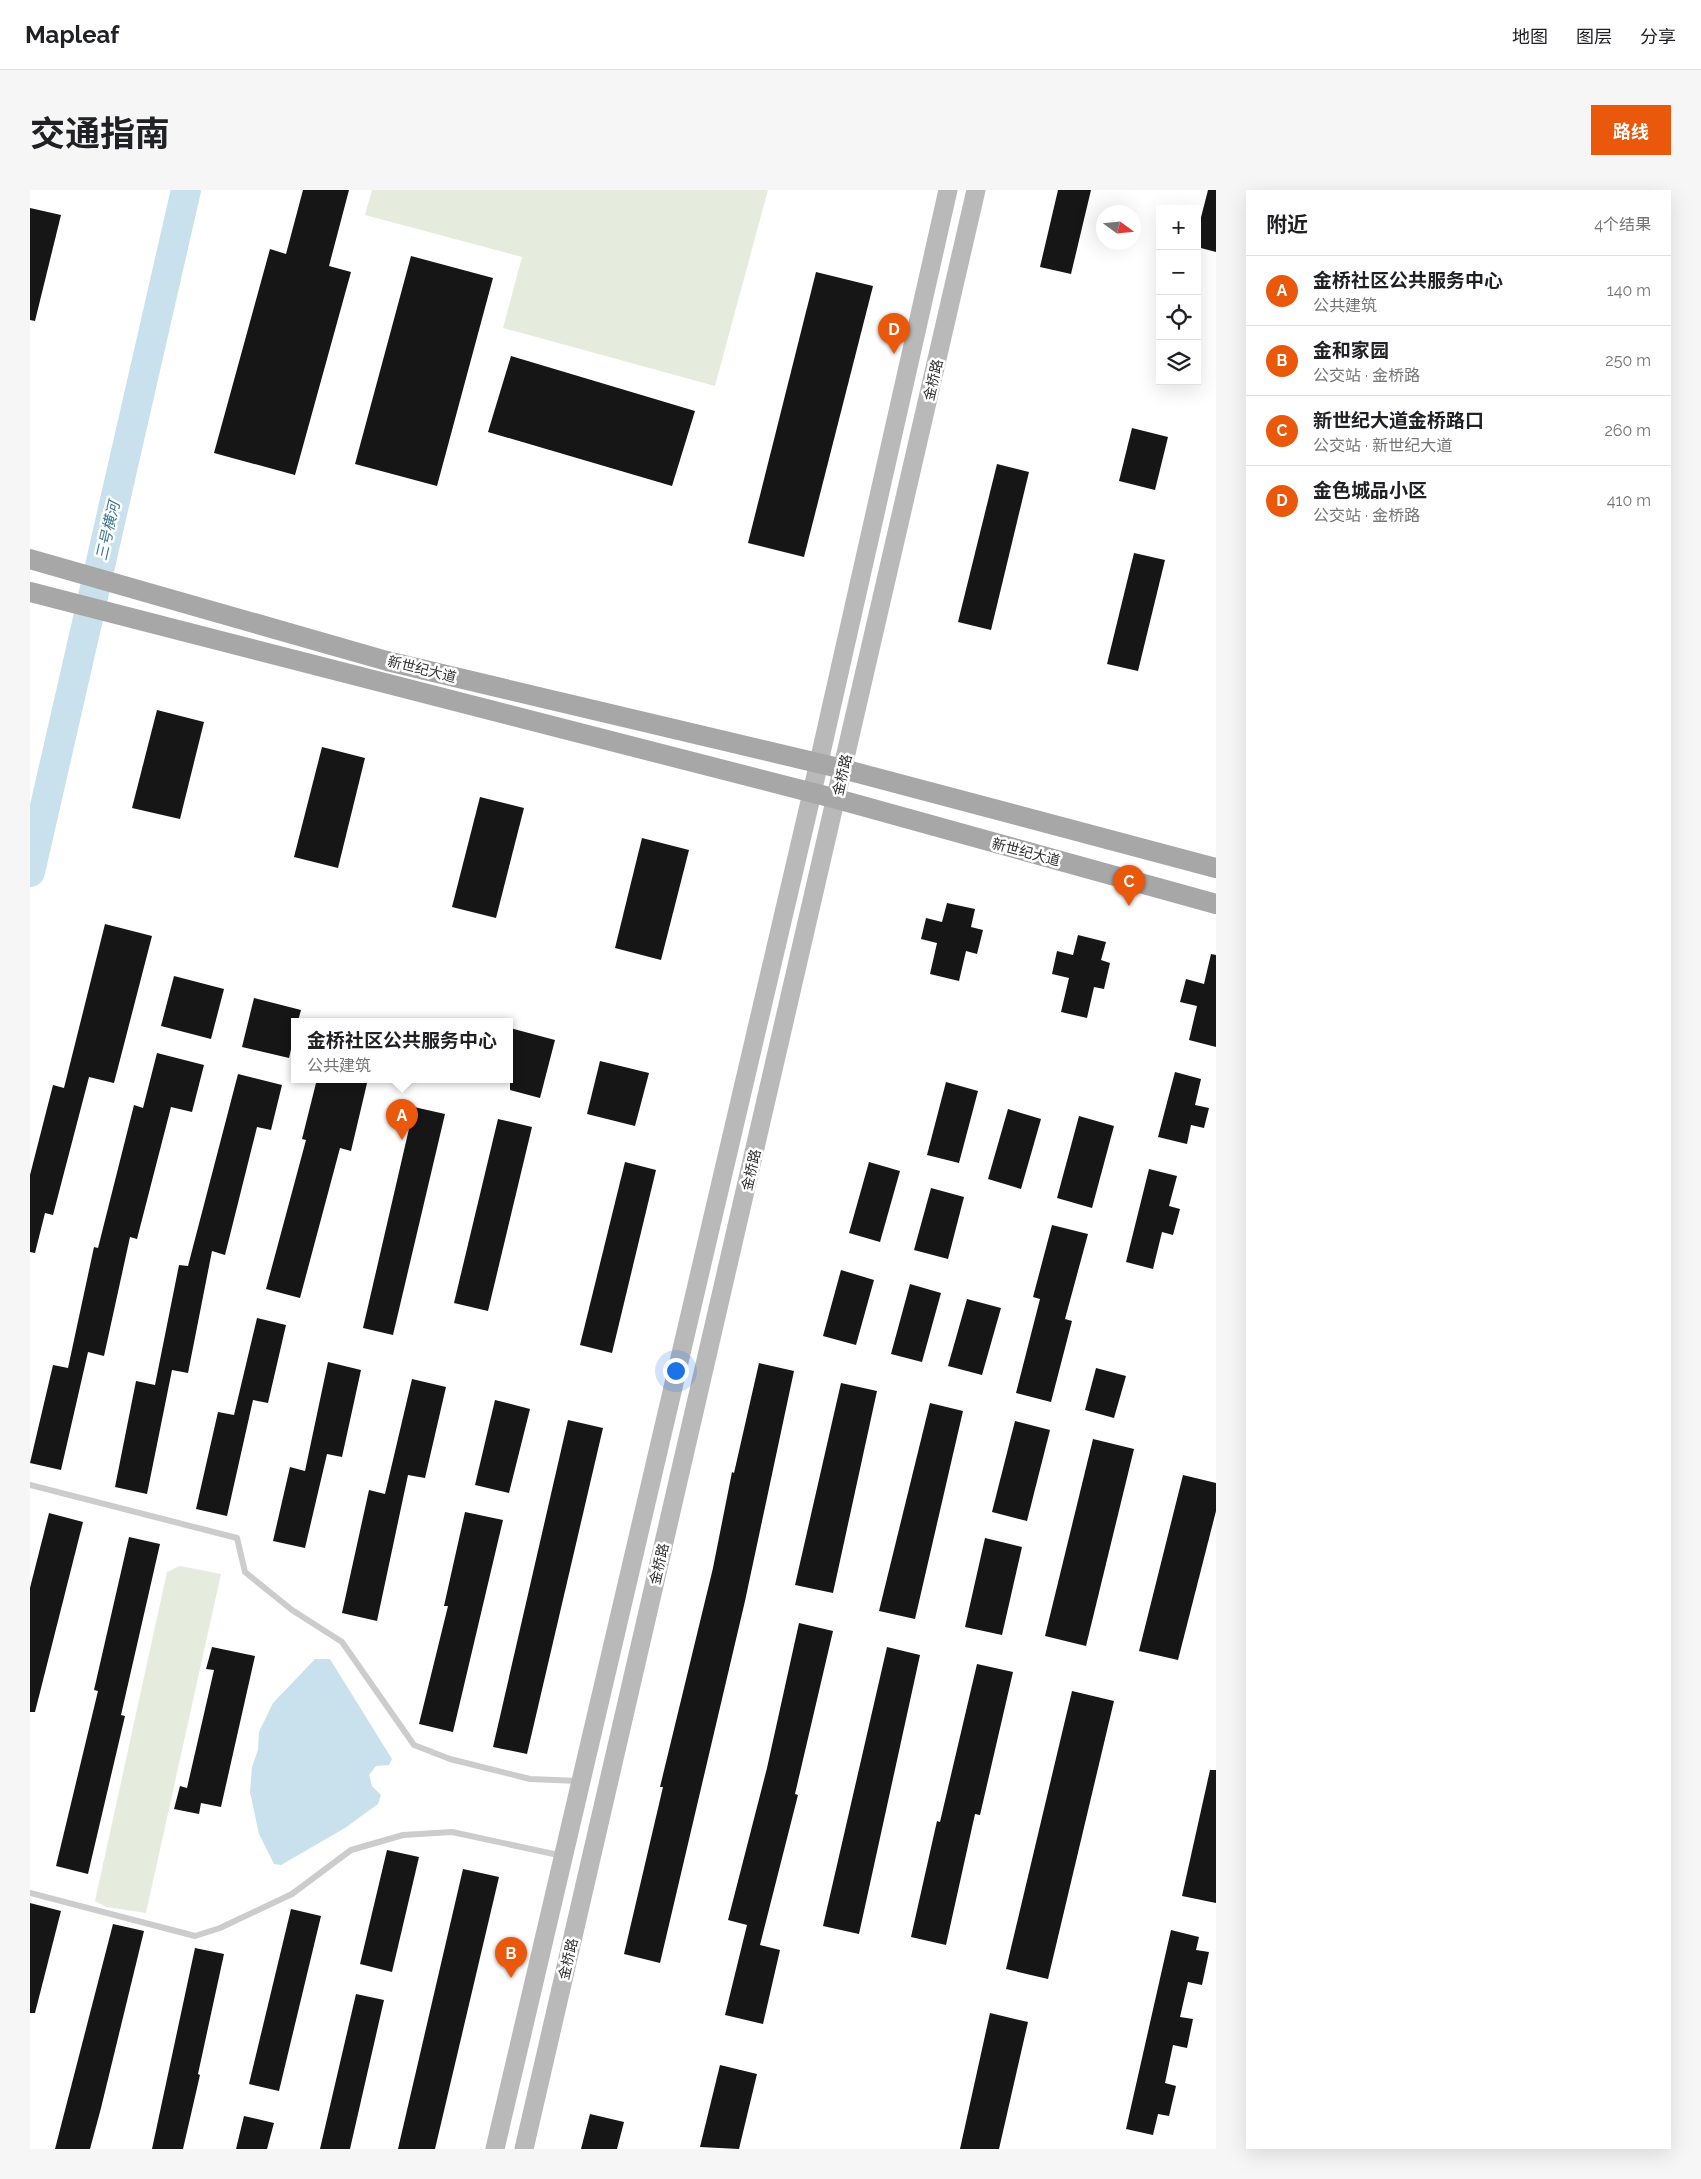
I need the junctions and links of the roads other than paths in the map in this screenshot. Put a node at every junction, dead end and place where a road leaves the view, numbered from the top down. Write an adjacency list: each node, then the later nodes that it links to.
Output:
1 (948, 190): 5 (street, 金桥路)
2 (976, 190): 6 (street, 金桥路)
3 (30, 559): 5 (main road, 新世纪大道)
4 (30, 592): 7 (main road, 新世纪大道)
5 (818, 763): 6 (main road, 新世纪大道); 7 (street, 金桥路)
6 (844, 769): 8 (street, 金桥路); 9 (main road)
7 (812, 793): 8 (main road, 新世纪大道); 12 (street, 金桥路)
8 (837, 799): 10 (main road, 新世纪大道); 16 (street, 金桥路)
9 (1216, 868)
10 (1216, 904)
11 (30, 1485): 12 (lane)
12 (582, 1781): 13 (street, 金桥路)
13 (564, 1856): 14 (lane); 15 (street, 金桥路)
14 (30, 1893)
15 (495, 2149)
16 (524, 2149)

